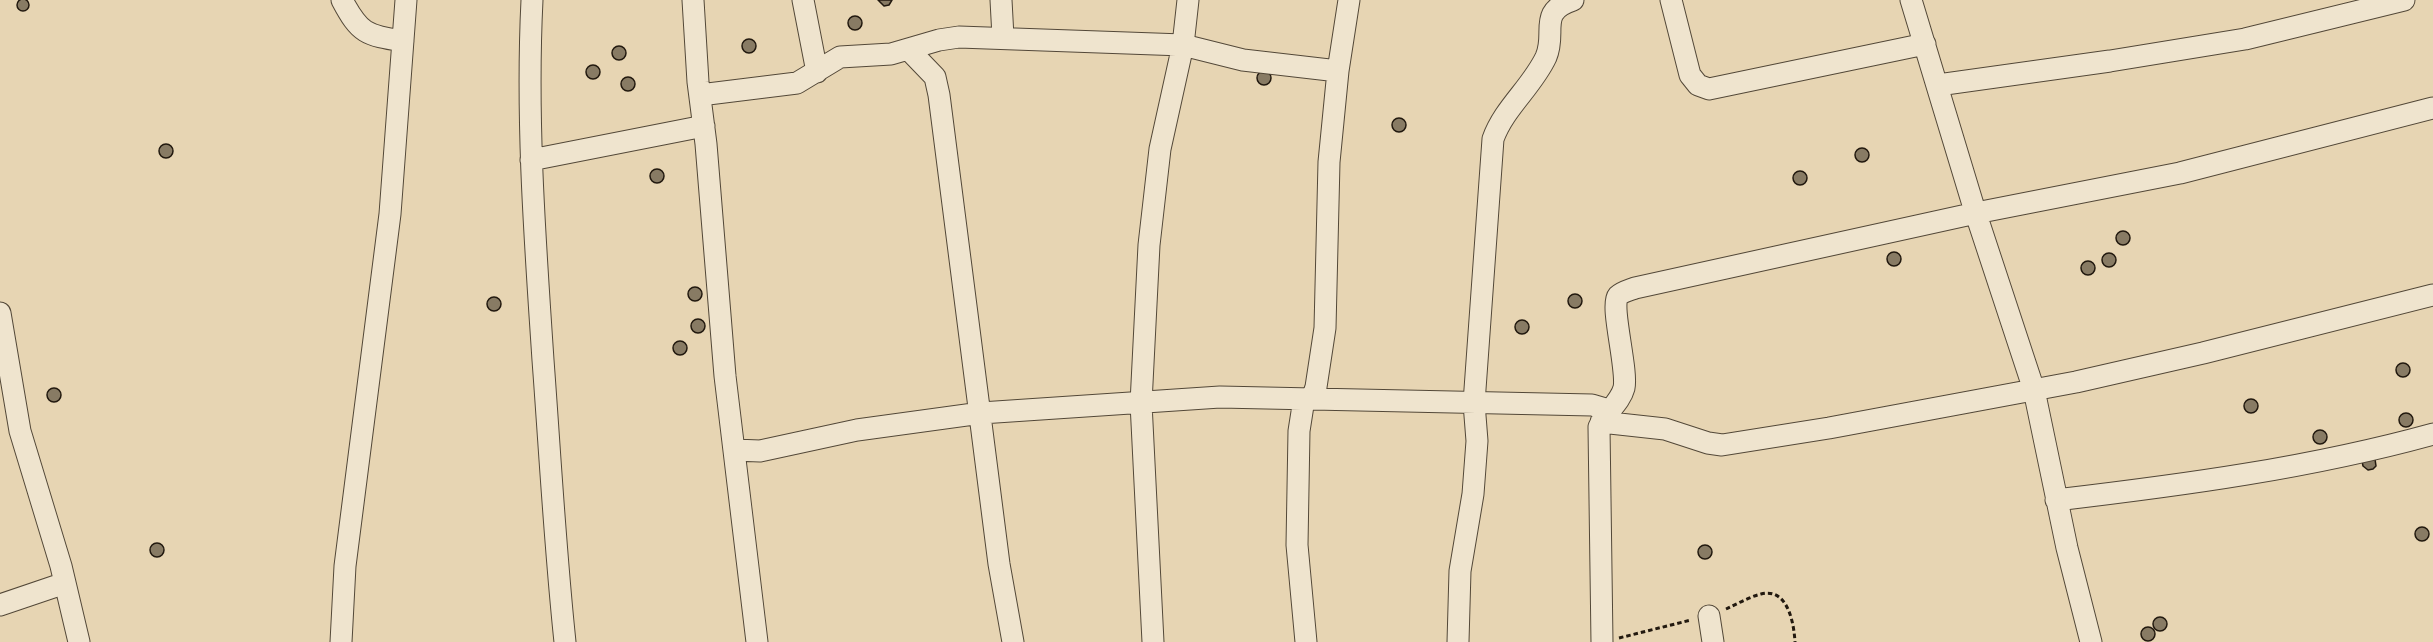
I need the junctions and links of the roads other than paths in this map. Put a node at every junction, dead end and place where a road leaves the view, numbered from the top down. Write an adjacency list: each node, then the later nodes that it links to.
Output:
1 (342, 0): 14 (street)
2 (406, 0): 14 (street)
3 (532, 0): 24 (street)
4 (693, 0): 21 (street)
5 (803, 0): 19 (street)
6 (1001, 0): 13 (street)
7 (1188, 0): 16 (street)
8 (1349, 0): 18 (street)
9 (1574, 0): 31 (street)
10 (1671, 0): 15 (street)
11 (1913, 0): 15 (street)
12 (2404, 0): 20 (street)
13 (1003, 38): 16 (street); 17 (street)
14 (403, 41): 41 (street)
15 (1924, 44): 20 (street)
16 (1183, 45): 18 (street); 30 (street)
17 (909, 50): 19 (street); 32 (street)
18 (1338, 71): 29 (street)
19 (817, 72): 21 (street)
20 (1938, 85): 25 (street)
21 (700, 95): 23 (street)
22 (2433, 108): 25 (street)
23 (704, 126): 24 (street); 35 (street)
24 (531, 160): 42 (street)
25 (1976, 213): 28 (street); 33 (street)
26 (2433, 295): 28 (street)
27 (0, 313): 37 (street)
28 (2034, 390): 33 (street); 36 (street)
29 (1308, 399): 30 (street); 31 (street); 46 (street)
30 (1141, 403): 32 (street); 45 (street)
31 (1474, 403): 33 (street); 47 (street)
32 (981, 413): 35 (street); 44 (street)
33 (1605, 416): 48 (street)
34 (2433, 434): 36 (street)
35 (734, 450): 43 (street)
36 (2056, 501): 50 (street)
37 (65, 583): 38 (street); 40 (street)
38 (0, 605)
39 (1709, 616): 49 (street)
40 (79, 642)
41 (341, 642)
42 (565, 642)
43 (757, 642)
44 (1013, 642)
45 (1154, 642)
46 (1306, 642)
47 (1458, 642)
48 (1602, 642)
49 (1713, 642)
50 (2091, 642)

